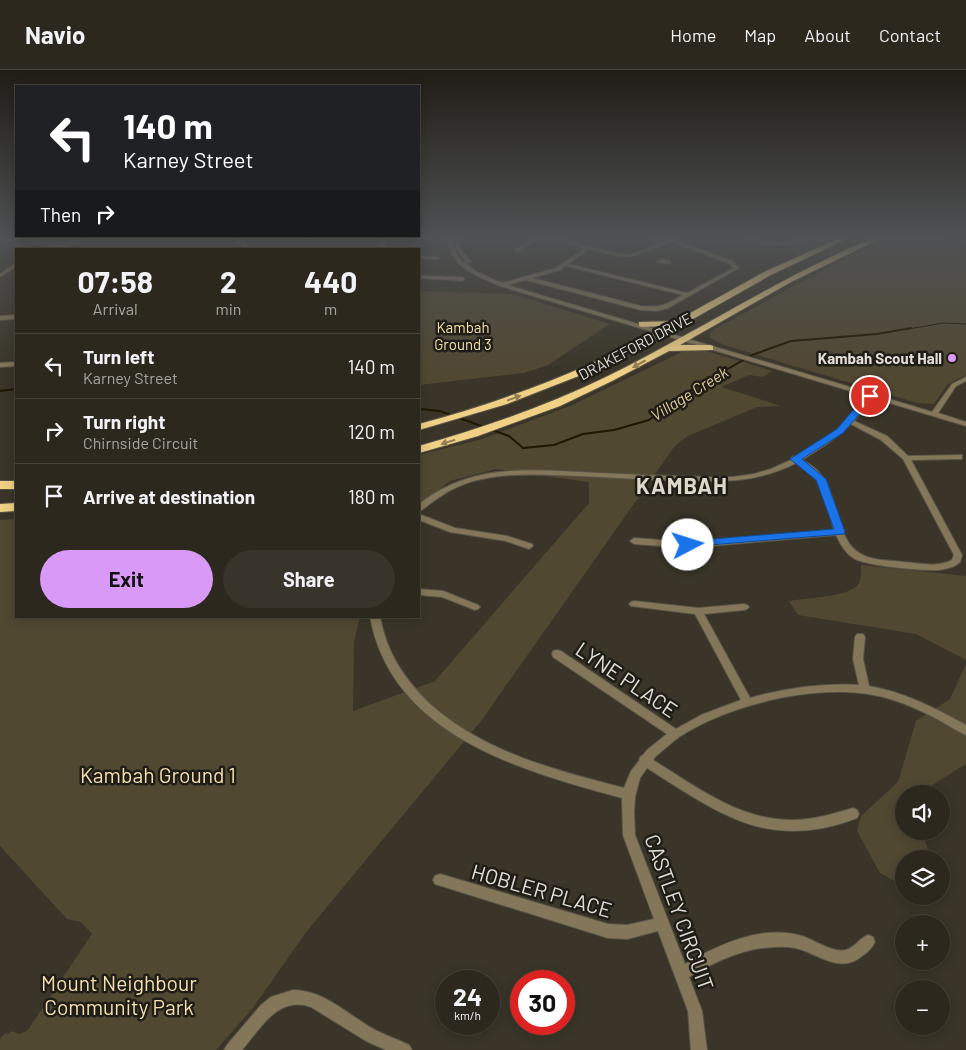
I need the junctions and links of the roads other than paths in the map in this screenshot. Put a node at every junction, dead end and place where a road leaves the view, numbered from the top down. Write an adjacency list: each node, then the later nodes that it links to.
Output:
1 (495, 282): 10 (street)
2 (506, 282): 9 (street)
3 (513, 282): 9 (street)
4 (541, 282): 11 (street)
5 (634, 282): 11 (street)
6 (713, 282): 11 (street)
7 (754, 282): 15 (highway, DRAKEFORD DRIVE)
8 (789, 282): 14 (highway, DRAKEFORD DRIVE)
9 (509, 283): 10 (street); 16 (street)
10 (502, 285): 16 (street)
11 (688, 295)
12 (15, 317): 13 (street)
13 (0, 318)
14 (720, 320): 18 (highway, DRAKEFORD DRIVE); 19 (highway)
15 (683, 321): 16 (highway); 17 (highway, DRAKEFORD DRIVE)
16 (637, 324): 17 (street); 17 (street); 20 (highway)
17 (663, 332): 18 (street); 20 (highway, DRAKEFORD DRIVE)
18 (685, 338): 19 (street); 21 (highway, DRAKEFORD DRIVE)
19 (714, 347): 21 (highway); 25 (street)
20 (624, 352): 27 (highway, DRAKEFORD DRIVE, one-way to 20)
21 (660, 352): 32 (highway, DRAKEFORD DRIVE, one-way to 32)
22 (15, 364): 23 (street)
23 (0, 365)
24 (966, 379): 26 (street)
25 (872, 394): 26 (street); 29 (street)
26 (934, 413): 28 (street); 30 (street)
27 (468, 414): 31 (highway, DRAKEFORD DRIVE)
28 (966, 419)
29 (850, 421): 34 (street); 35 (street)
30 (966, 424)
31 (420, 427)
32 (420, 450)
33 (959, 457): 34 (street)
34 (906, 458): 42 (street)
35 (795, 459): 39 (street); 42 (street)
36 (15, 484): 37 (highway)
37 (0, 485)
38 (15, 507): 40 (highway)
39 (420, 507)
40 (0, 508)
41 (420, 516): 44 (street)
42 (840, 532): 43 (street)
43 (634, 541)
44 (529, 546)
45 (420, 592): 47 (street)
46 (634, 604): 49 (street)
47 (475, 607)
48 (744, 607): 49 (street)
49 (698, 611): 54 (street)
50 (375, 618): 58 (street)
51 (860, 636): 53 (street)
52 (557, 654): 56 (street, LYNE PLACE)
53 (865, 689): 54 (street, CASTLEY CIRCUIT); 55 (street, CASTLEY CIRCUIT)
54 (747, 702): 56 (street, CASTLEY CIRCUIT)
55 (966, 730)
56 (675, 734): 57 (street, CASTLEY CIRCUIT)
57 (644, 760): 58 (street, CASTLEY CIRCUIT); 59 (street)
58 (629, 794): 61 (street, CASTLEY CIRCUIT)
59 (853, 814)
60 (440, 880): 61 (street, HOBLER PLACE)
61 (663, 924): 63 (street, CASTLEY CIRCUIT)
62 (868, 942): 63 (street)
63 (682, 973): 66 (street, CASTLEY CIRCUIT)
64 (232, 1050): 65 (street)
65 (404, 1050)
66 (699, 1050)

